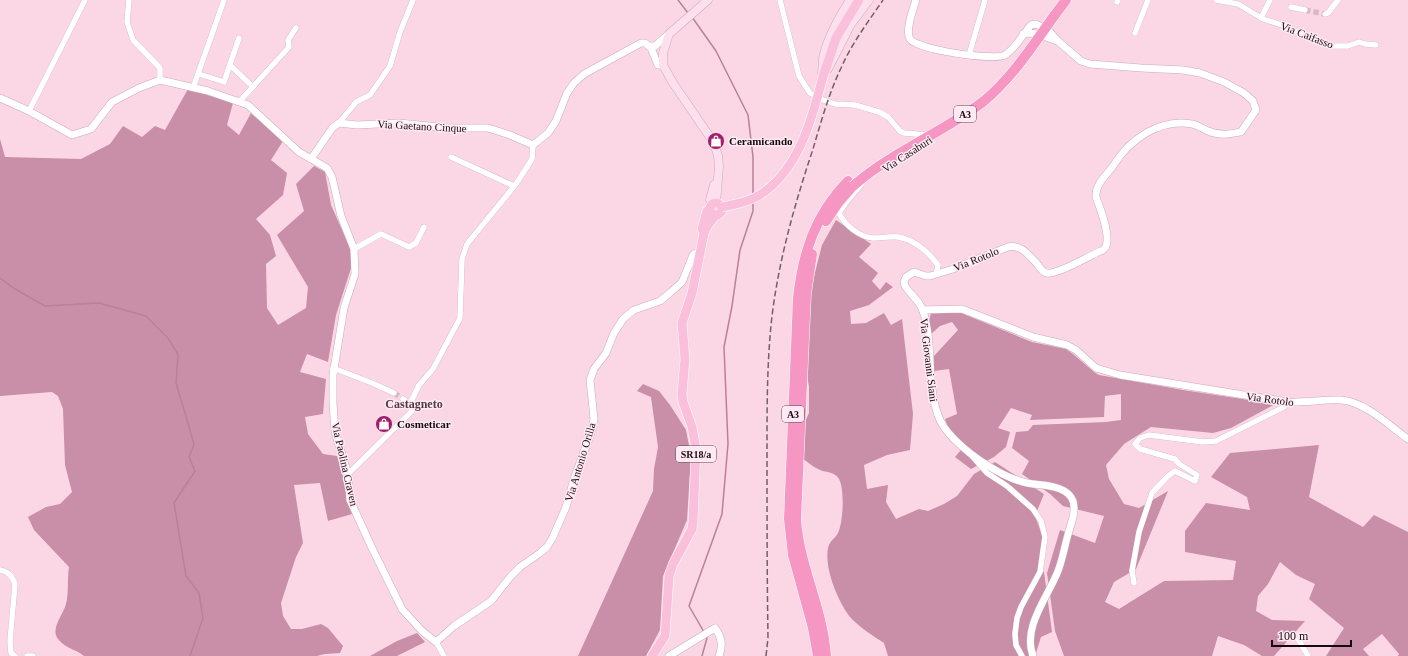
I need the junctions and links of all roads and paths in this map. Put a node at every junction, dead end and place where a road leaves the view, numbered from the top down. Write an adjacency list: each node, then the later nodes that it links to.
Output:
1 (85, 0): 39 (street)
2 (129, 0): 33 (street)
3 (224, 0): 32 (street)
4 (413, 0): 40 (street)
5 (708, 0): 25 (main road)
6 (780, 0): 50 (street, Via Casaburi)
7 (850, 0): 34 (main road)
8 (859, 0): 34 (main road)
9 (869, 0): 34 (main road)
10 (916, 0): 29 (street, Via Rotolo)
11 (985, 0): 29 (street)
12 (1058, 0): 20 (highway, A3)
13 (1066, 0): 20 (highway, A3)
14 (1148, 0): 24 (street)
15 (1216, 0): 22 (street, Via Caifasso)
16 (1270, 0): 22 (street)
17 (1338, 0): 21 (street)
18 (1291, 8): 19 (street)
19 (1305, 10)
20 (1052, 14): 44 (highway, A3, bridge)
21 (1325, 14)
22 (1261, 18): 27 (street, Via Caifasso)
23 (296, 28): 35 (street)
24 (1135, 33)
25 (669, 34): 28 (street); 31 (main road)
26 (239, 38): 30 (street)
27 (1376, 45)
28 (649, 46): 31 (street); 41 (street)
29 (969, 55): 50 (street, Via Rotolo)
30 (230, 65): 32 (street); 35 (street)
31 (663, 65): 46 (main road, SR18/a)
32 (199, 74): 36 (street)
33 (160, 80): 36 (street); 39 (street)
34 (822, 80): 46 (main road, bridge)
35 (253, 87): 38 (street)
36 (194, 88): 38 (street)
37 (0, 98): 39 (street)
38 (239, 102): 43 (street)
39 (29, 111)
40 (339, 123): 41 (street, Via Gaetano Cinque); 43 (street)
41 (533, 145): 45 (street)
42 (451, 157): 45 (street)
43 (311, 159): 48 (street, Via Paolina Craven)
44 (851, 183): 72 (highway, A3); 73 (highway, A3)
45 (514, 186): 56 (street)
46 (715, 208): 49 (main road, SR18/a)
47 (424, 227): 48 (street)
48 (354, 249): 52 (street, Via Paolina Craven)
49 (701, 250): 63 (street, Via Antonio Orilla); 69 (main road, SR18/a)
50 (936, 274): 51 (street, Via Rotolo)
51 (923, 310): 55 (street, Via Rotolo); 58 (street, Via Giovanni Siani)
52 (333, 368): 53 (street); 59 (street, Via Paolina Craven)
53 (394, 393)
54 (403, 399): 56 (street)
55 (1286, 402): 57 (street, Via Rotolo); 61 (street)
56 (410, 404): 59 (street)
57 (1408, 439)
58 (971, 454): 74 (street); 75 (street, Via Giovanni Siani)
59 (348, 474): 63 (street, Via Paolina Craven)
60 (0, 570): 64 (street)
61 (1134, 583)
62 (1298, 639): 76 (street)
63 (436, 642): 68 (street)
64 (17, 656): 65 (street)
65 (22, 656)
66 (27, 656): 67 (street)
67 (33, 656)
68 (444, 656)
69 (652, 656)
70 (669, 656): 71 (street)
71 (719, 656)
72 (818, 656)
73 (826, 656)
74 (1022, 656)
75 (1034, 656)
76 (1308, 656)

